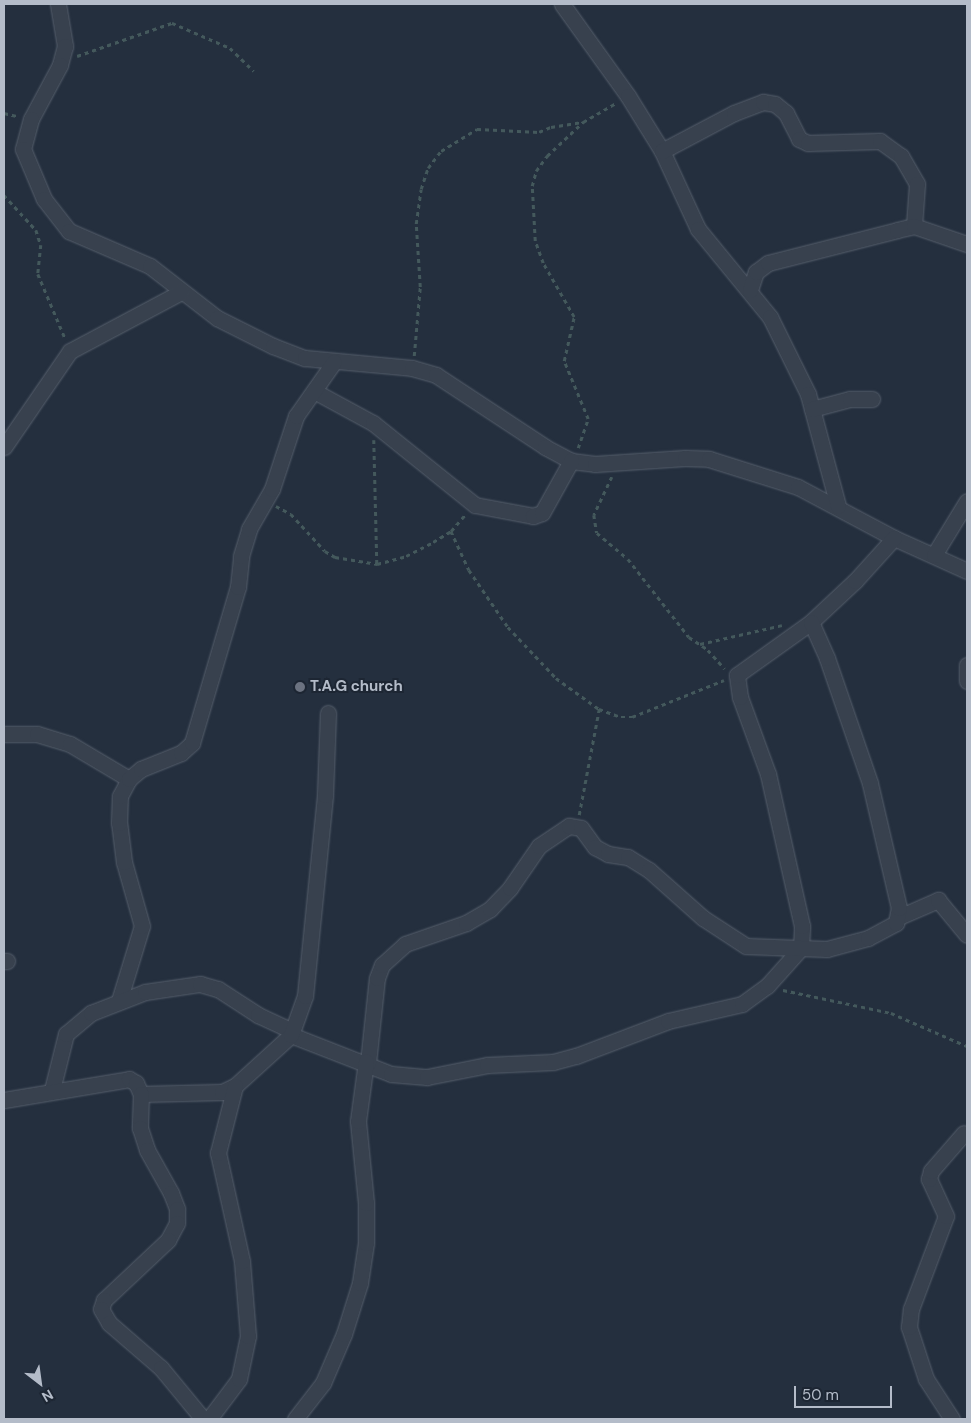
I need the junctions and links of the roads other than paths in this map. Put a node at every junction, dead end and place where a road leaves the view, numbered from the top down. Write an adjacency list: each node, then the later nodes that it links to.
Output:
1 (58, 4): 7 (street)
2 (562, 4): 3 (street)
3 (662, 151): 4 (street); 6 (street)
4 (914, 226): 5 (street); 6 (street)
5 (967, 244)
6 (750, 290): 11 (street)
7 (181, 292): 8 (street); 12 (street)
8 (334, 362): 9 (street); 13 (street)
9 (314, 391): 13 (street); 24 (street)
10 (872, 399): 11 (street)
11 (812, 409): 15 (street)
12 (4, 447)
13 (571, 461): 15 (street)
14 (967, 501): 17 (street)
15 (838, 506): 16 (street)
16 (894, 538): 17 (street); 19 (street)
17 (934, 556): 18 (street)
18 (967, 571)
19 (811, 622): 25 (street); 27 (street)
20 (967, 665): 21 (street)
21 (967, 681)
22 (328, 713): 29 (street)
23 (4, 734): 24 (street)
24 (130, 778): 28 (street)
25 (899, 916): 26 (street); 27 (street)
26 (967, 935)
27 (801, 948): 30 (street); 30 (street)
28 (119, 1001): 29 (street); 32 (street)
29 (292, 1033): 30 (street); 31 (street)
30 (367, 1062): 38 (street)
31 (235, 1086): 33 (street); 37 (street)
32 (52, 1090): 33 (street); 34 (street)
33 (141, 1094): 36 (street)
34 (4, 1100)
35 (966, 1134): 39 (street)
36 (203, 1419)
37 (209, 1419)
38 (295, 1419)
39 (952, 1419)

